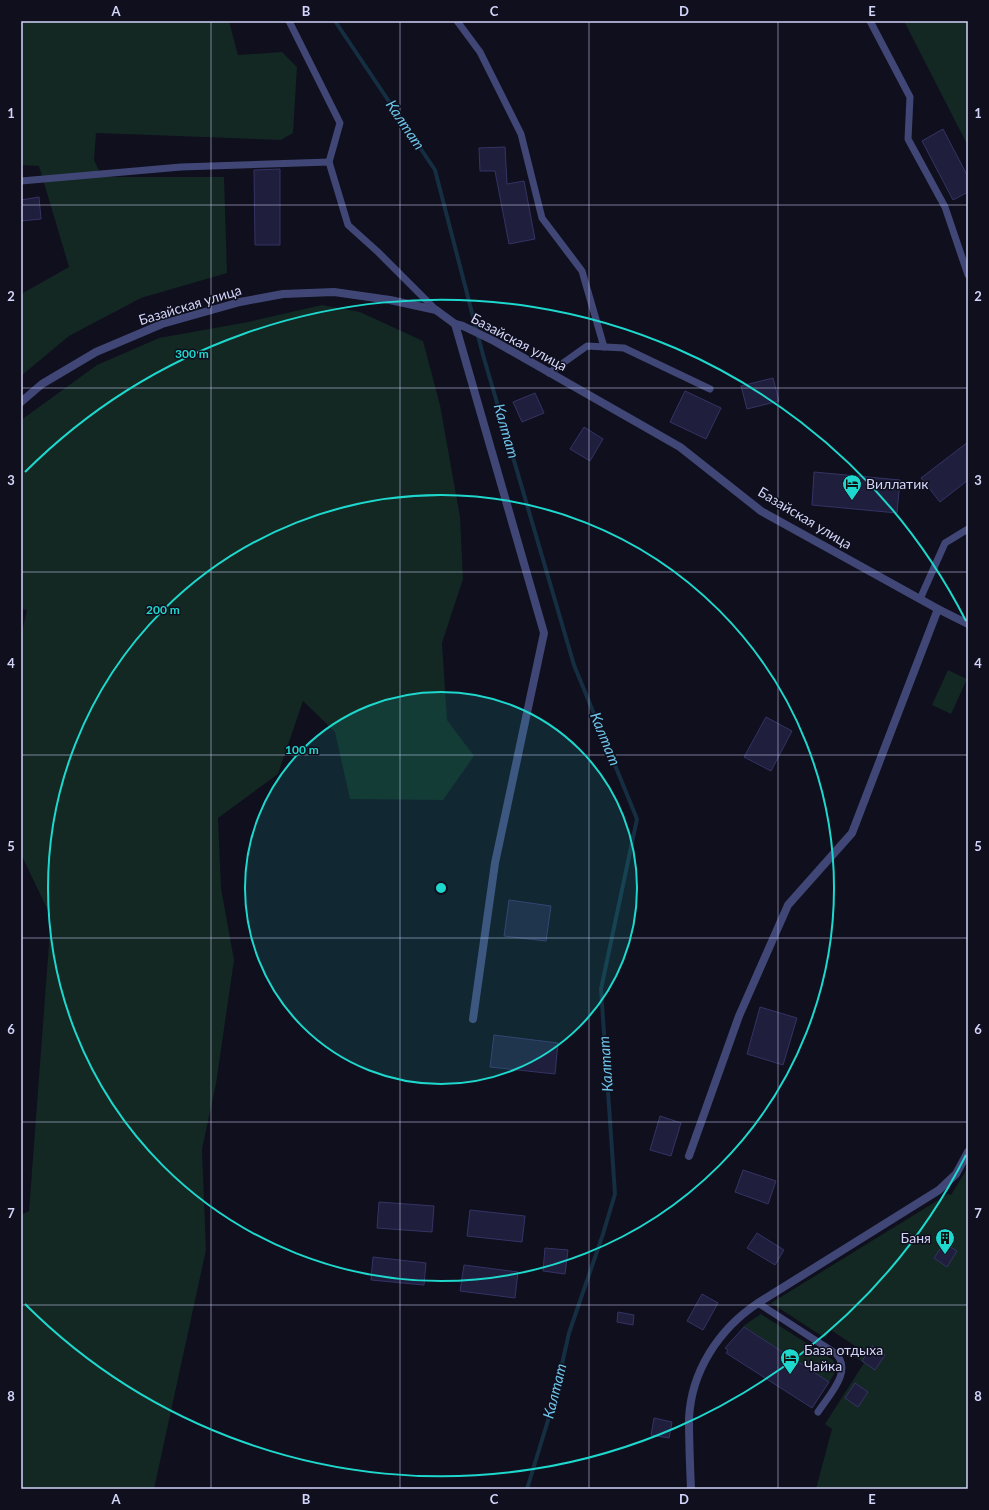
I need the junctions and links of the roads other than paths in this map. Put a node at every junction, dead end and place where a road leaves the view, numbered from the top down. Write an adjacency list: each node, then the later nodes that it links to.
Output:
1 (289, 21): 4 (lane)
2 (458, 21): 9 (lane)
3 (870, 21): 6 (lane)
4 (329, 162): 5 (lane); 7 (lane)
5 (21, 180)
6 (968, 275)
7 (436, 310): 8 (street, Базайская улица); 12 (street, Базайская улица)
8 (459, 325): 10 (street, Базайская улица); 17 (street)
9 (604, 347): 10 (lane); 11 (lane)
10 (550, 373): 14 (street, Базайская улица)
11 (710, 389)
12 (21, 402)
13 (968, 529): 14 (lane)
14 (920, 599): 15 (street, Базайская улица)
15 (938, 609): 16 (street, Базайская улица); 19 (street)
16 (968, 624)
17 (473, 1019)
18 (968, 1152): 20 (street)
19 (689, 1156)
20 (758, 1303): 21 (lane); 22 (street)
21 (818, 1412)
22 (691, 1489)

